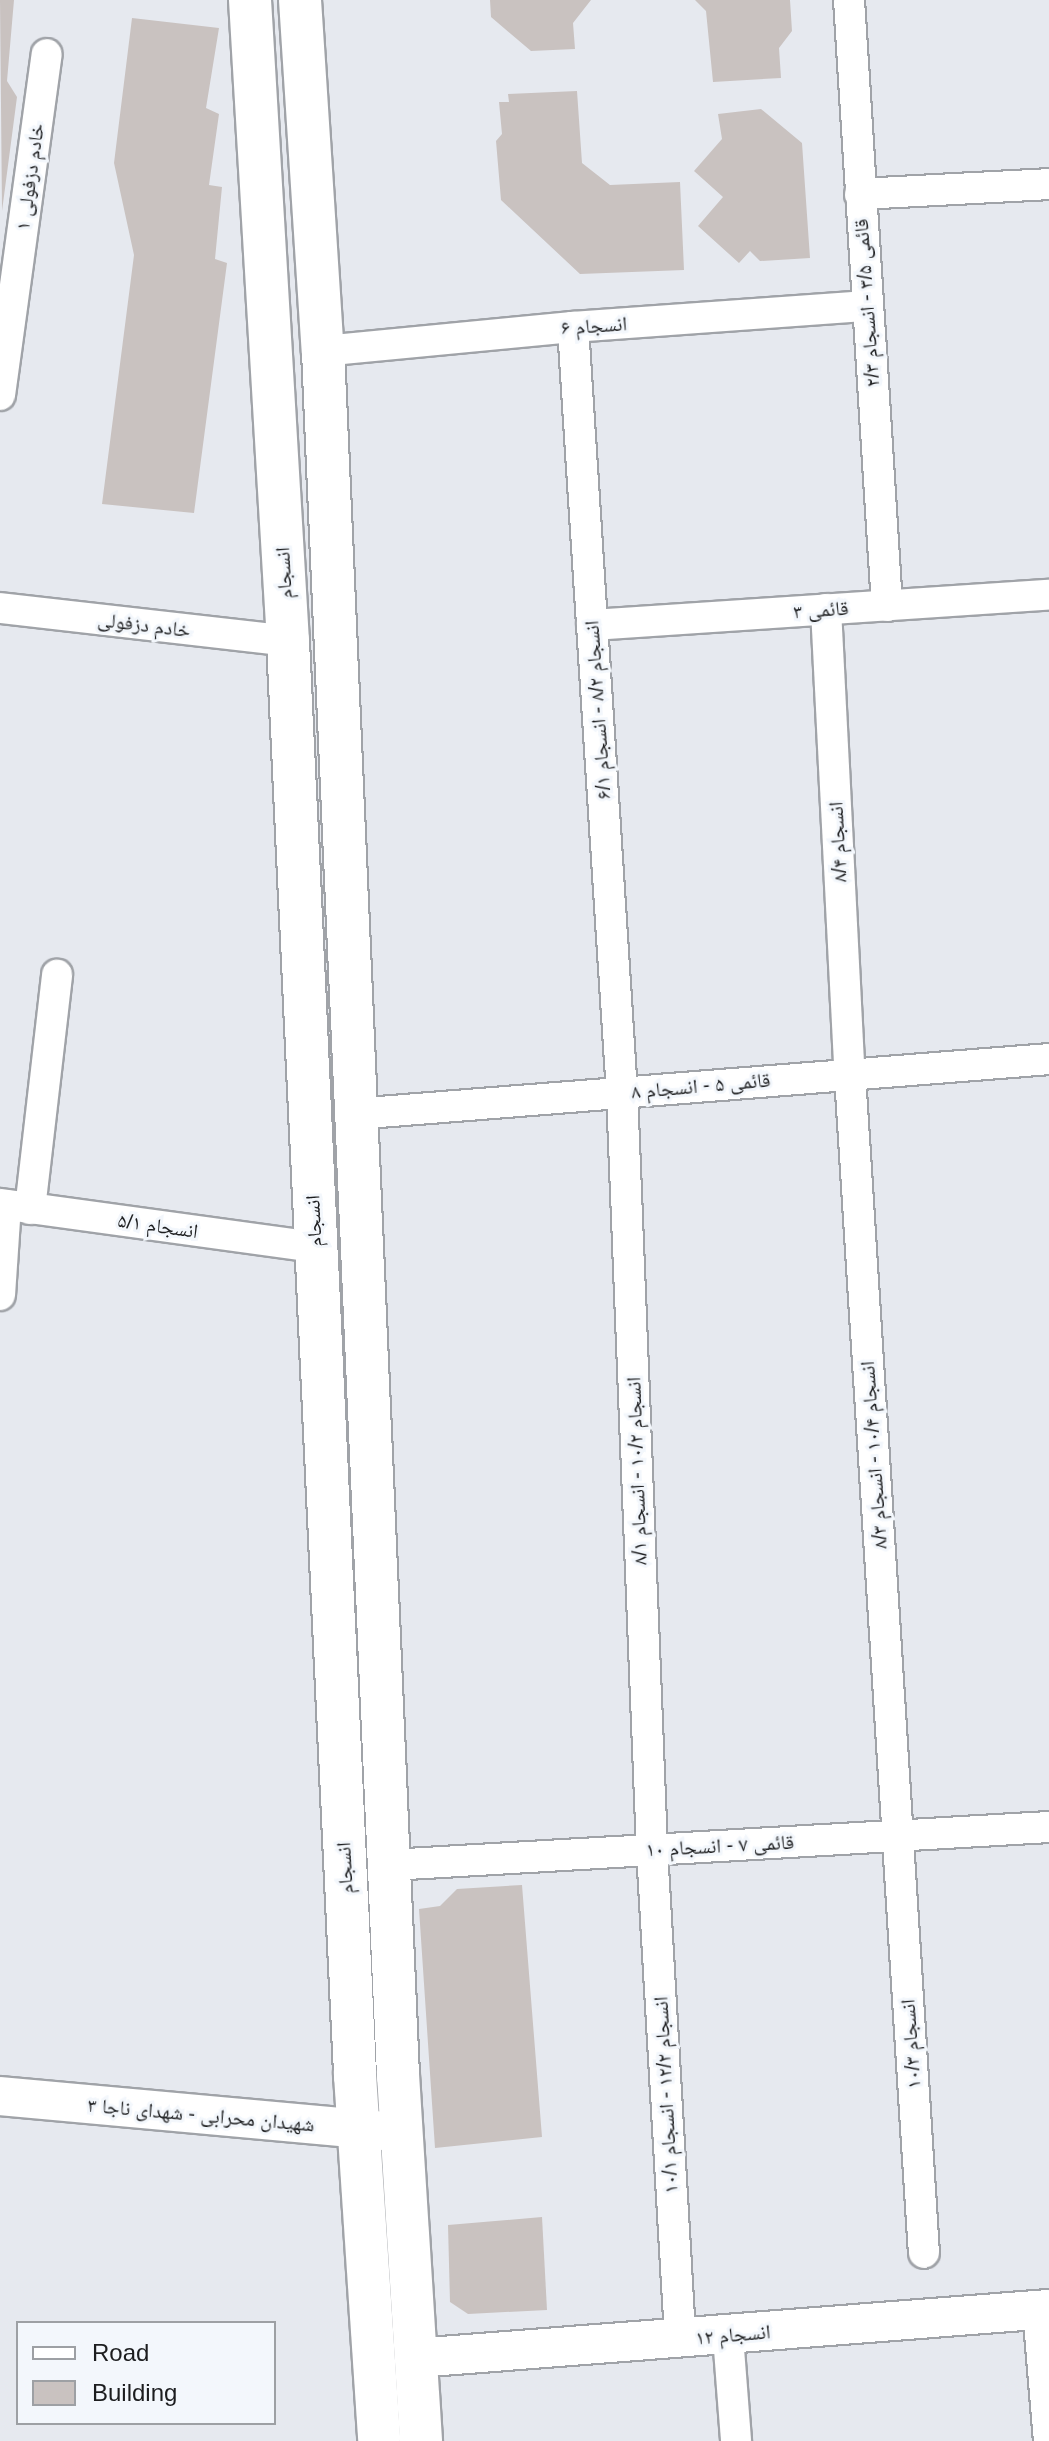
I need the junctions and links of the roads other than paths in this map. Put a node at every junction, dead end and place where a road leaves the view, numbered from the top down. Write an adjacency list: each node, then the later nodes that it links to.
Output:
1 (250, 0): 16 (main road, انسجام)
2 (300, 0): 9 (main road)
3 (849, 0): 6 (street, قائمی ۳/۵ - انسجام ۲/۳)
4 (47, 54): 10 (street, خادم دزفولی ۱)
5 (1049, 184): 6 (street)
6 (860, 194): 7 (street, قائمی ۳/۵ - انسجام ۲/۳)
7 (866, 306): 8 (street, انسجام ۶); 12 (street, قائمی ۳/۵ - انسجام ۲/۳)
8 (573, 327): 9 (street, انسجام ۶); 15 (street, انسجام ۸/۲ - انسجام ۶/۱)
9 (323, 351): 21 (main road)
10 (0, 395)
11 (1049, 595): 12 (street, قائمی ۳)
12 (887, 606): 14 (street, قائمی ۳)
13 (0, 608): 16 (street, خادم دزفولی)
14 (826, 609): 15 (street, قائمی ۳); 19 (street, انسجام ۸/۴)
15 (592, 625): 20 (street, انسجام ۸/۲ - انسجام ۶/۱)
16 (288, 641): 23 (main road, انسجام)
17 (57, 975): 22 (street)
18 (1049, 1059): 19 (street, قائمی ۵ - انسجام ۸)
19 (850, 1075): 20 (street, قائمی ۵ - انسجام ۸); 26 (street, انسجام ۱۰/۴ - انسجام ۸/۳)
20 (622, 1092): 21 (street, قائمی ۵ - انسجام ۸); 27 (street, انسجام ۱۰/۲ - انسجام ۸/۱)
21 (354, 1114): 28 (main road)
22 (12, 1206): 23 (street, انسجام ۵/۱); 24 (street)
23 (315, 1247): 30 (main road, انسجام)
24 (0, 1295)
25 (1049, 1827): 26 (street, قائمی ۷ - انسجام ۱۰)
26 (898, 1836): 27 (street, قائمی ۷ - انسجام ۱۰); 32 (street, انسجام ۱۰/۳)
27 (652, 1850): 28 (street, قائمی ۷ - انسجام ۱۰); 35 (street, انسجام ۱۲/۲ - انسجام ۱۰/۱)
28 (390, 1865): 31 (main road)
29 (0, 2096): 30 (street, شهیدان محرابی - شهدای ناجا ۳)
30 (359, 2129): 31 (street, شهیدان محرابی - شهدای ناجا ۳); 37 (main road, انسجام)
31 (402, 2132): 36 (main road)
32 (924, 2253)
33 (1044, 2310): 34 (street, انسجام ۱۲); 40 (street)
34 (728, 2336): 35 (street, انسجام ۱۲); 39 (street)
35 (680, 2340): 36 (street, انسجام ۱۲)
36 (416, 2358): 38 (main road)
37 (379, 2441)
38 (421, 2441)
39 (736, 2441)
40 (1049, 2441)

